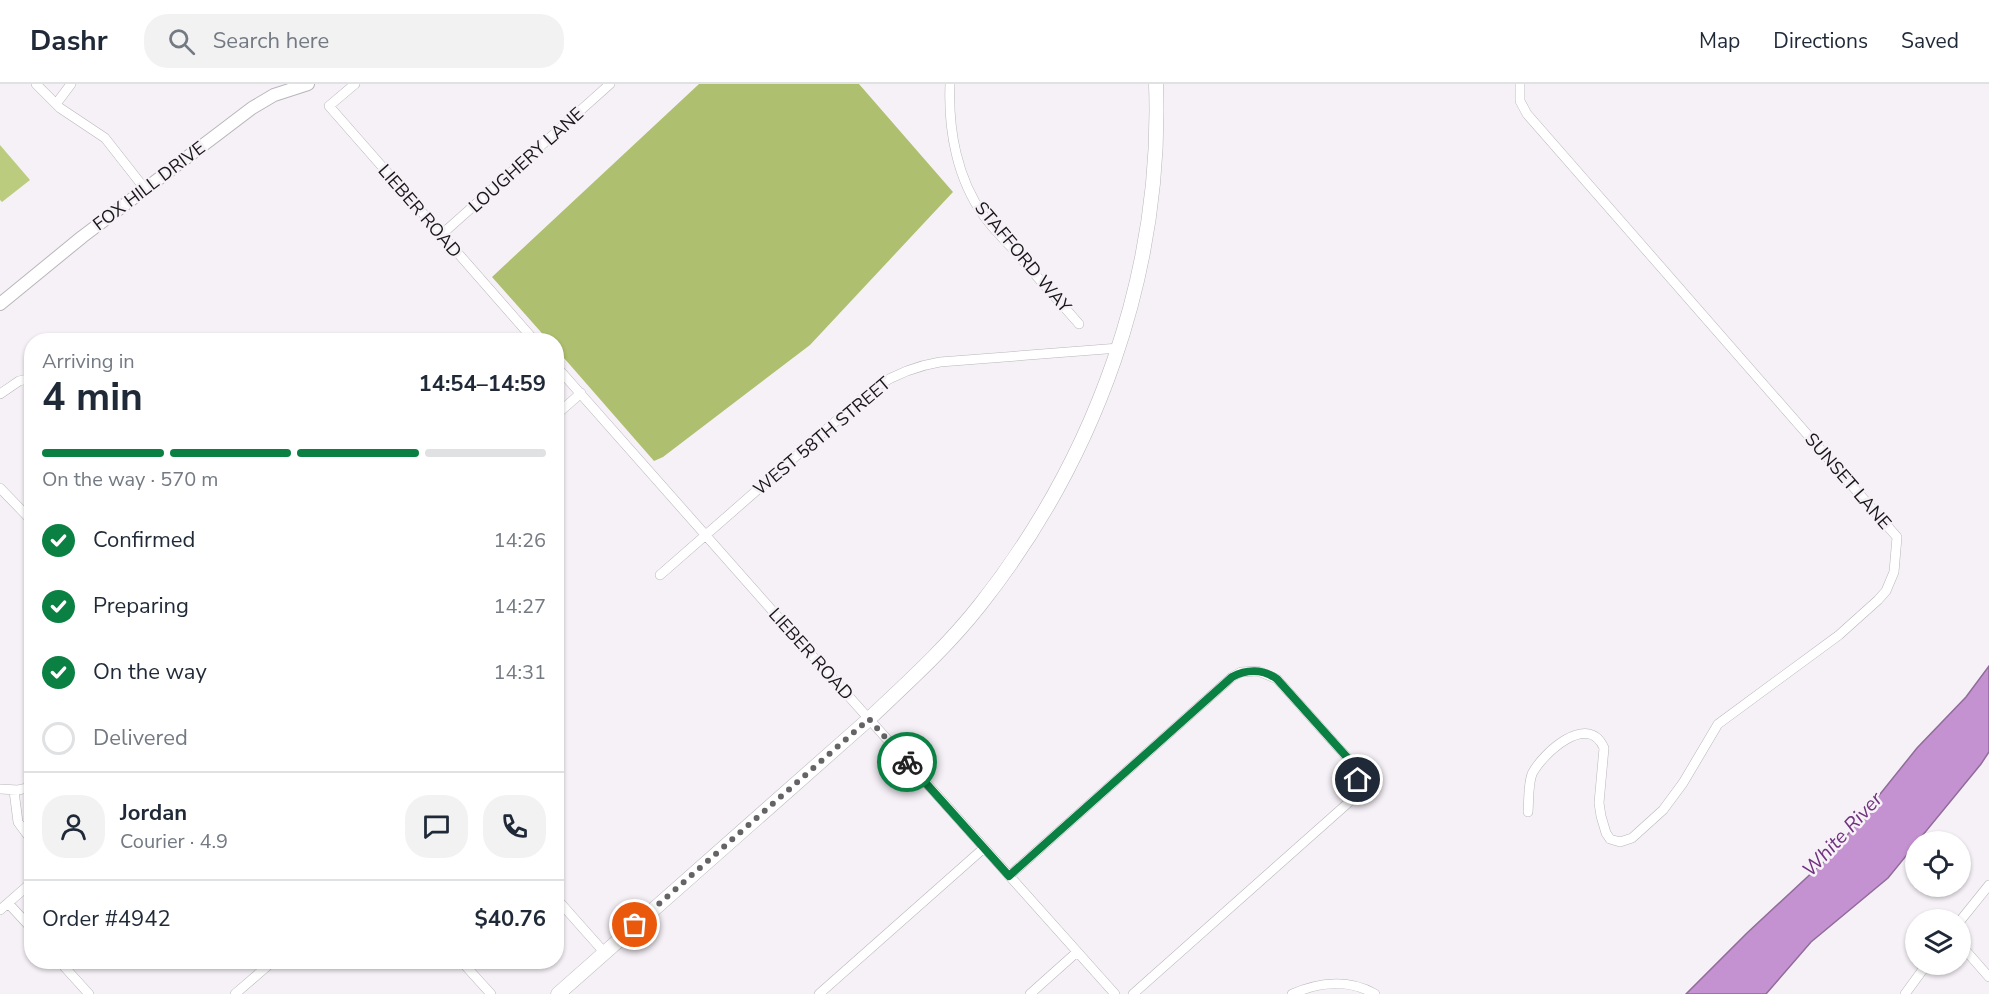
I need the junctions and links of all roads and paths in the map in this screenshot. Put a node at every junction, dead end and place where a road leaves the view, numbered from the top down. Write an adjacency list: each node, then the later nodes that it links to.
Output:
1 (36, 84): 9 (street)
2 (70, 84): 9 (street)
3 (308, 84): 10 (street, FOX HILL DRIVE)
4 (355, 84): 11 (street, LIEBER ROAD)
5 (610, 84): 11 (street, LOUGHERY LANE)
6 (950, 84): 13 (street, STAFFORD WAY)
7 (1156, 84): 15 (main road)
8 (1520, 84): 29 (street, SUNSET LANE)
9 (56, 104): 10 (street)
10 (145, 189): 12 (street, FOX HILL DRIVE)
11 (441, 235): 14 (street, LIEBER ROAD)
12 (0, 303)
13 (1079, 324)
14 (528, 333)
15 (1119, 348): 23 (street, WEST 58TH STREET); 25 (main road)
16 (564, 375): 18 (street, LIEBER ROAD)
17 (24, 380): 19 (street)
18 (581, 393): 20 (street); 23 (street, LIEBER ROAD)
19 (0, 394)
20 (564, 408)
21 (0, 488): 22 (street)
22 (24, 513)
23 (707, 536): 24 (street, WEST 58TH STREET); 25 (street, LIEBER ROAD)
24 (660, 575)
25 (869, 719): 31 (street, LIEBER ROAD); 40 (main road)
26 (0, 789): 28 (street)
27 (24, 789): 28 (street)
28 (14, 791): 30 (street)
29 (1528, 812)
30 (24, 832)
31 (984, 848): 32 (street, LIEBER ROAD); 52 (street)
32 (1009, 876): 41 (street, LIEBER ROAD); 55 (street)
33 (1989, 885): 37 (street)
34 (24, 889): 35 (street)
35 (8, 903): 38 (street); 39 (street)
36 (564, 907): 40 (street)
37 (1970, 909)
38 (0, 910)
39 (24, 920)
40 (604, 952): 51 (main road)
41 (1077, 952): 53 (street); 54 (street, LIEBER ROAD)
42 (1971, 957): 47 (street)
43 (66, 969): 48 (street)
44 (257, 969): 49 (street)
45 (468, 969): 50 (street)
46 (1919, 975): 58 (street)
47 (1989, 977)
48 (89, 994)
49 (235, 994)
50 (491, 994)
51 (558, 994)
52 (819, 994)
53 (1030, 994)
54 (1115, 994)
55 (1133, 994)
56 (1292, 994): 57 (street)
57 (1375, 994)
58 (1905, 994)

